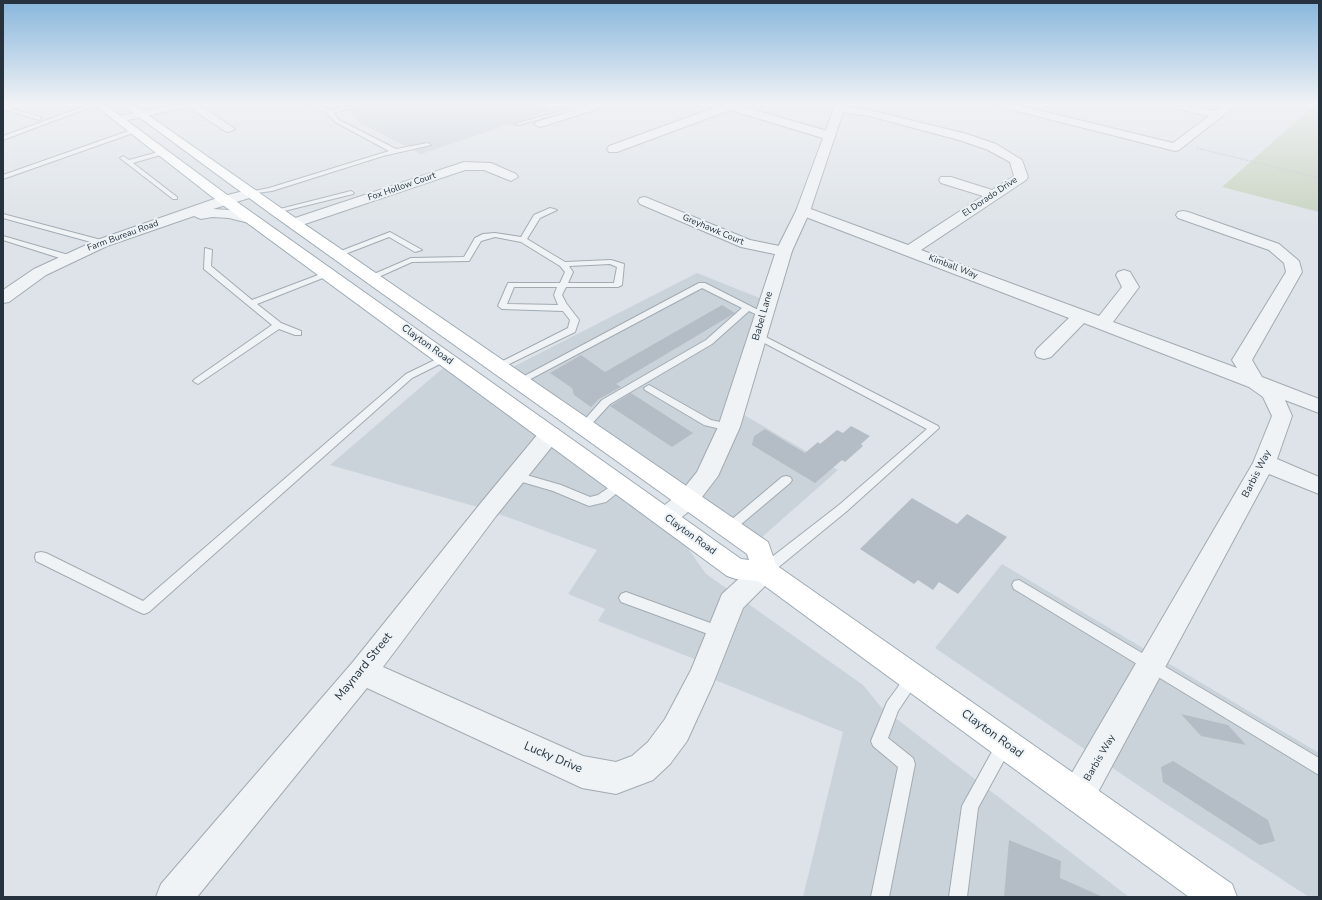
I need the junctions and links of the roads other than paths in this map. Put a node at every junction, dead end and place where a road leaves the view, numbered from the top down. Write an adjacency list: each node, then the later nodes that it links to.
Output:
1 (73, 145): 13 (lane)
2 (81, 145): 14 (lane)
3 (152, 145): 12 (main road, Clayton Road)
4 (185, 145): 17 (main road)
5 (383, 145): 11 (lane)
6 (428, 145): 11 (lane)
7 (623, 145): 10 (street)
8 (827, 145): 25 (street, Babel Lane)
9 (986, 145): 19 (street, El Dorado Drive)
10 (613, 149)
11 (396, 152): 17 (lane)
12 (162, 153): 20 (lane); 21 (main road, Clayton Road)
13 (3, 170)
14 (3, 177)
15 (511, 177): 29 (street, Fox Hollow Court)
16 (946, 180): 19 (street)
17 (251, 193): 21 (street, Farm Bureau Road); 24 (main road)
18 (351, 193): 24 (lane)
19 (994, 195): 37 (street, El Dorado Drive)
20 (174, 198)
21 (225, 200): 28 (main road, Clayton Road); 30 (street, Farm Bureau Road)
22 (645, 201): 36 (street, Greyhawk Court)
23 (553, 210): 32 (lane)
24 (276, 211): 29 (main road)
25 (803, 211): 36 (street, Babel Lane); 37 (street, Kimball Way)
26 (3, 216): 33 (lane)
27 (1183, 216): 59 (street, Barbis Way)
28 (253, 220): 30 (street); 41 (main road, Clayton Road)
29 (294, 223): 38 (main road)
30 (136, 231): 33 (street, Farm Bureau Road)
31 (3, 238): 39 (lane)
32 (523, 240): 40 (lane); 43 (lane)
33 (102, 243): 39 (street, Farm Bureau Road)
34 (208, 250): 46 (lane)
35 (418, 250): 38 (lane)
36 (784, 251): 49 (street, Babel Lane)
37 (909, 251): 50 (street, Kimball Way)
38 (337, 254): 43 (main road)
39 (69, 258): 45 (street, Farm Bureau Road)
40 (563, 264): 44 (lane); 44 (lane)
41 (328, 274): 46 (lane); 56 (main road, Clayton Road)
42 (1124, 275): 52 (street)
43 (371, 277): 57 (main road)
44 (563, 285): 48 (lane); 48 (lane)
45 (3, 298)
46 (252, 303): 51 (lane)
47 (748, 307): 49 (lane); 60 (lane); 63 (lane)
48 (566, 308): 57 (lane)
49 (764, 315): 54 (street, Babel Lane)
50 (1081, 316): 52 (street, Kimball Way); 55 (street)
51 (278, 324): 53 (lane); 58 (lane)
52 (1102, 324): 59 (street, Kimball Way)
53 (298, 333)
54 (758, 336): 64 (street, Babel Lane); 75 (lane)
55 (1044, 353)
56 (445, 358): 65 (main road, Clayton Road); 74 (lane)
57 (498, 366): 60 (main road)
58 (198, 381)
59 (1254, 381): 62 (street); 66 (street, Barbis Way)
60 (520, 382): 63 (main road)
61 (649, 388): 64 (lane)
62 (1319, 406)
63 (584, 426): 71 (main road)
64 (728, 427): 71 (street, Babel Lane)
65 (550, 434): 67 (street, Maynard Street); 69 (main road, Clayton Road)
66 (1264, 463): 70 (street); 79 (street, Barbis Way)
67 (516, 476): 69 (lane); 80 (street, Maynard Street)
68 (786, 480): 73 (lane)
69 (621, 485): 72 (main road, Clayton Road)
70 (1319, 486)
71 (688, 499): 72 (street, Babel Lane); 73 (main road)
72 (666, 517): 75 (main road, Clayton Road)
73 (729, 528): 75 (main road)
74 (42, 557)
75 (764, 571): 78 (street, Lucky Drive); 81 (main road, Clayton Road)
76 (1019, 585): 79 (lane)
77 (626, 598): 78 (lane)
78 (719, 632): 80 (street, Lucky Drive)
79 (1152, 666): 83 (lane); 84 (street, Barbis Way)
80 (362, 672): 85 (street, Maynard Street)
81 (913, 677): 82 (main road, Clayton Road); 86 (lane)
82 (1005, 743): 84 (main road, Clayton Road); 87 (lane)
83 (1319, 767)
84 (1078, 795): 88 (main road, Clayton Road)
85 (174, 897)
86 (880, 897)
87 (958, 897)
88 (1219, 897)

